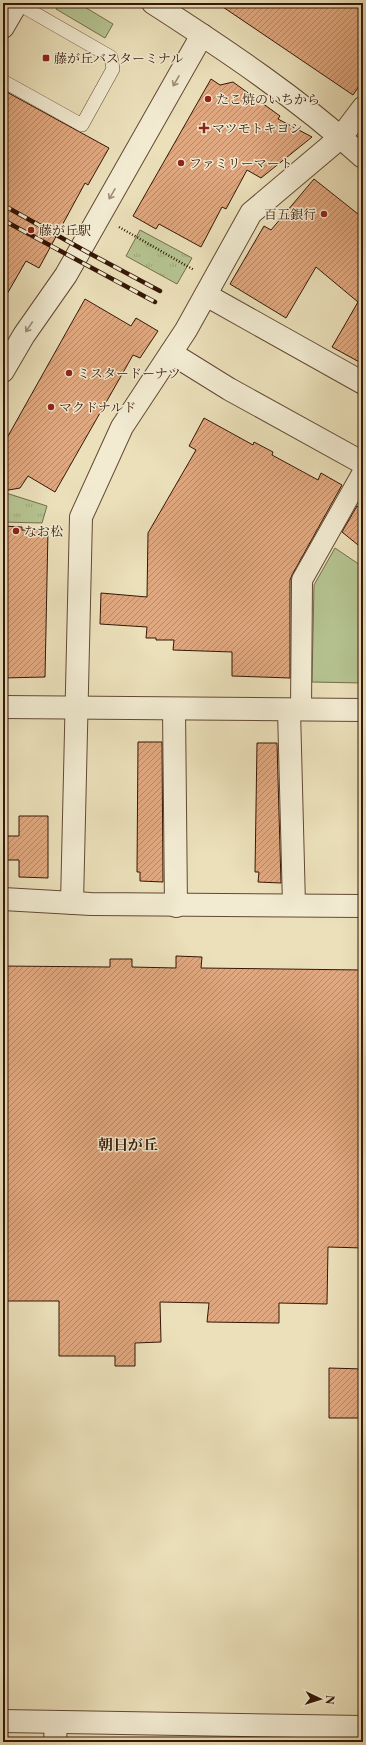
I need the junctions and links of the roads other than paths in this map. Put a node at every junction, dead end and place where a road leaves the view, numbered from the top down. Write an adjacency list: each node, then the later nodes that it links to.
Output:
1 (17, 3): 3 (street); 5 (lane)
2 (153, 3): 4 (street)
3 (3, 27)
4 (202, 35): 7 (street); 11 (street, one-way to 11)
5 (3, 80)
6 (363, 108): 7 (street)
7 (341, 137): 8 (street); 9 (street)
8 (363, 156)
9 (209, 288): 10 (street); 12 (street)
10 (172, 353): 13 (street); 16 (street)
11 (3, 371)
12 (363, 383)
13 (363, 463)
14 (363, 472): 18 (street)
15 (3, 706): 16 (street)
16 (75, 707): 17 (street); 21 (street)
17 (174, 709): 18 (street); 23 (street)
18 (295, 710): 19 (street); 22 (street)
19 (363, 710)
20 (3, 898): 21 (street)
21 (72, 903): 23 (street)
22 (294, 905): 23 (street); 24 (street)
23 (176, 906)
24 (363, 906)
25 (3, 1721): 27 (street)
26 (363, 1728): 27 (street)
27 (55, 1732)

